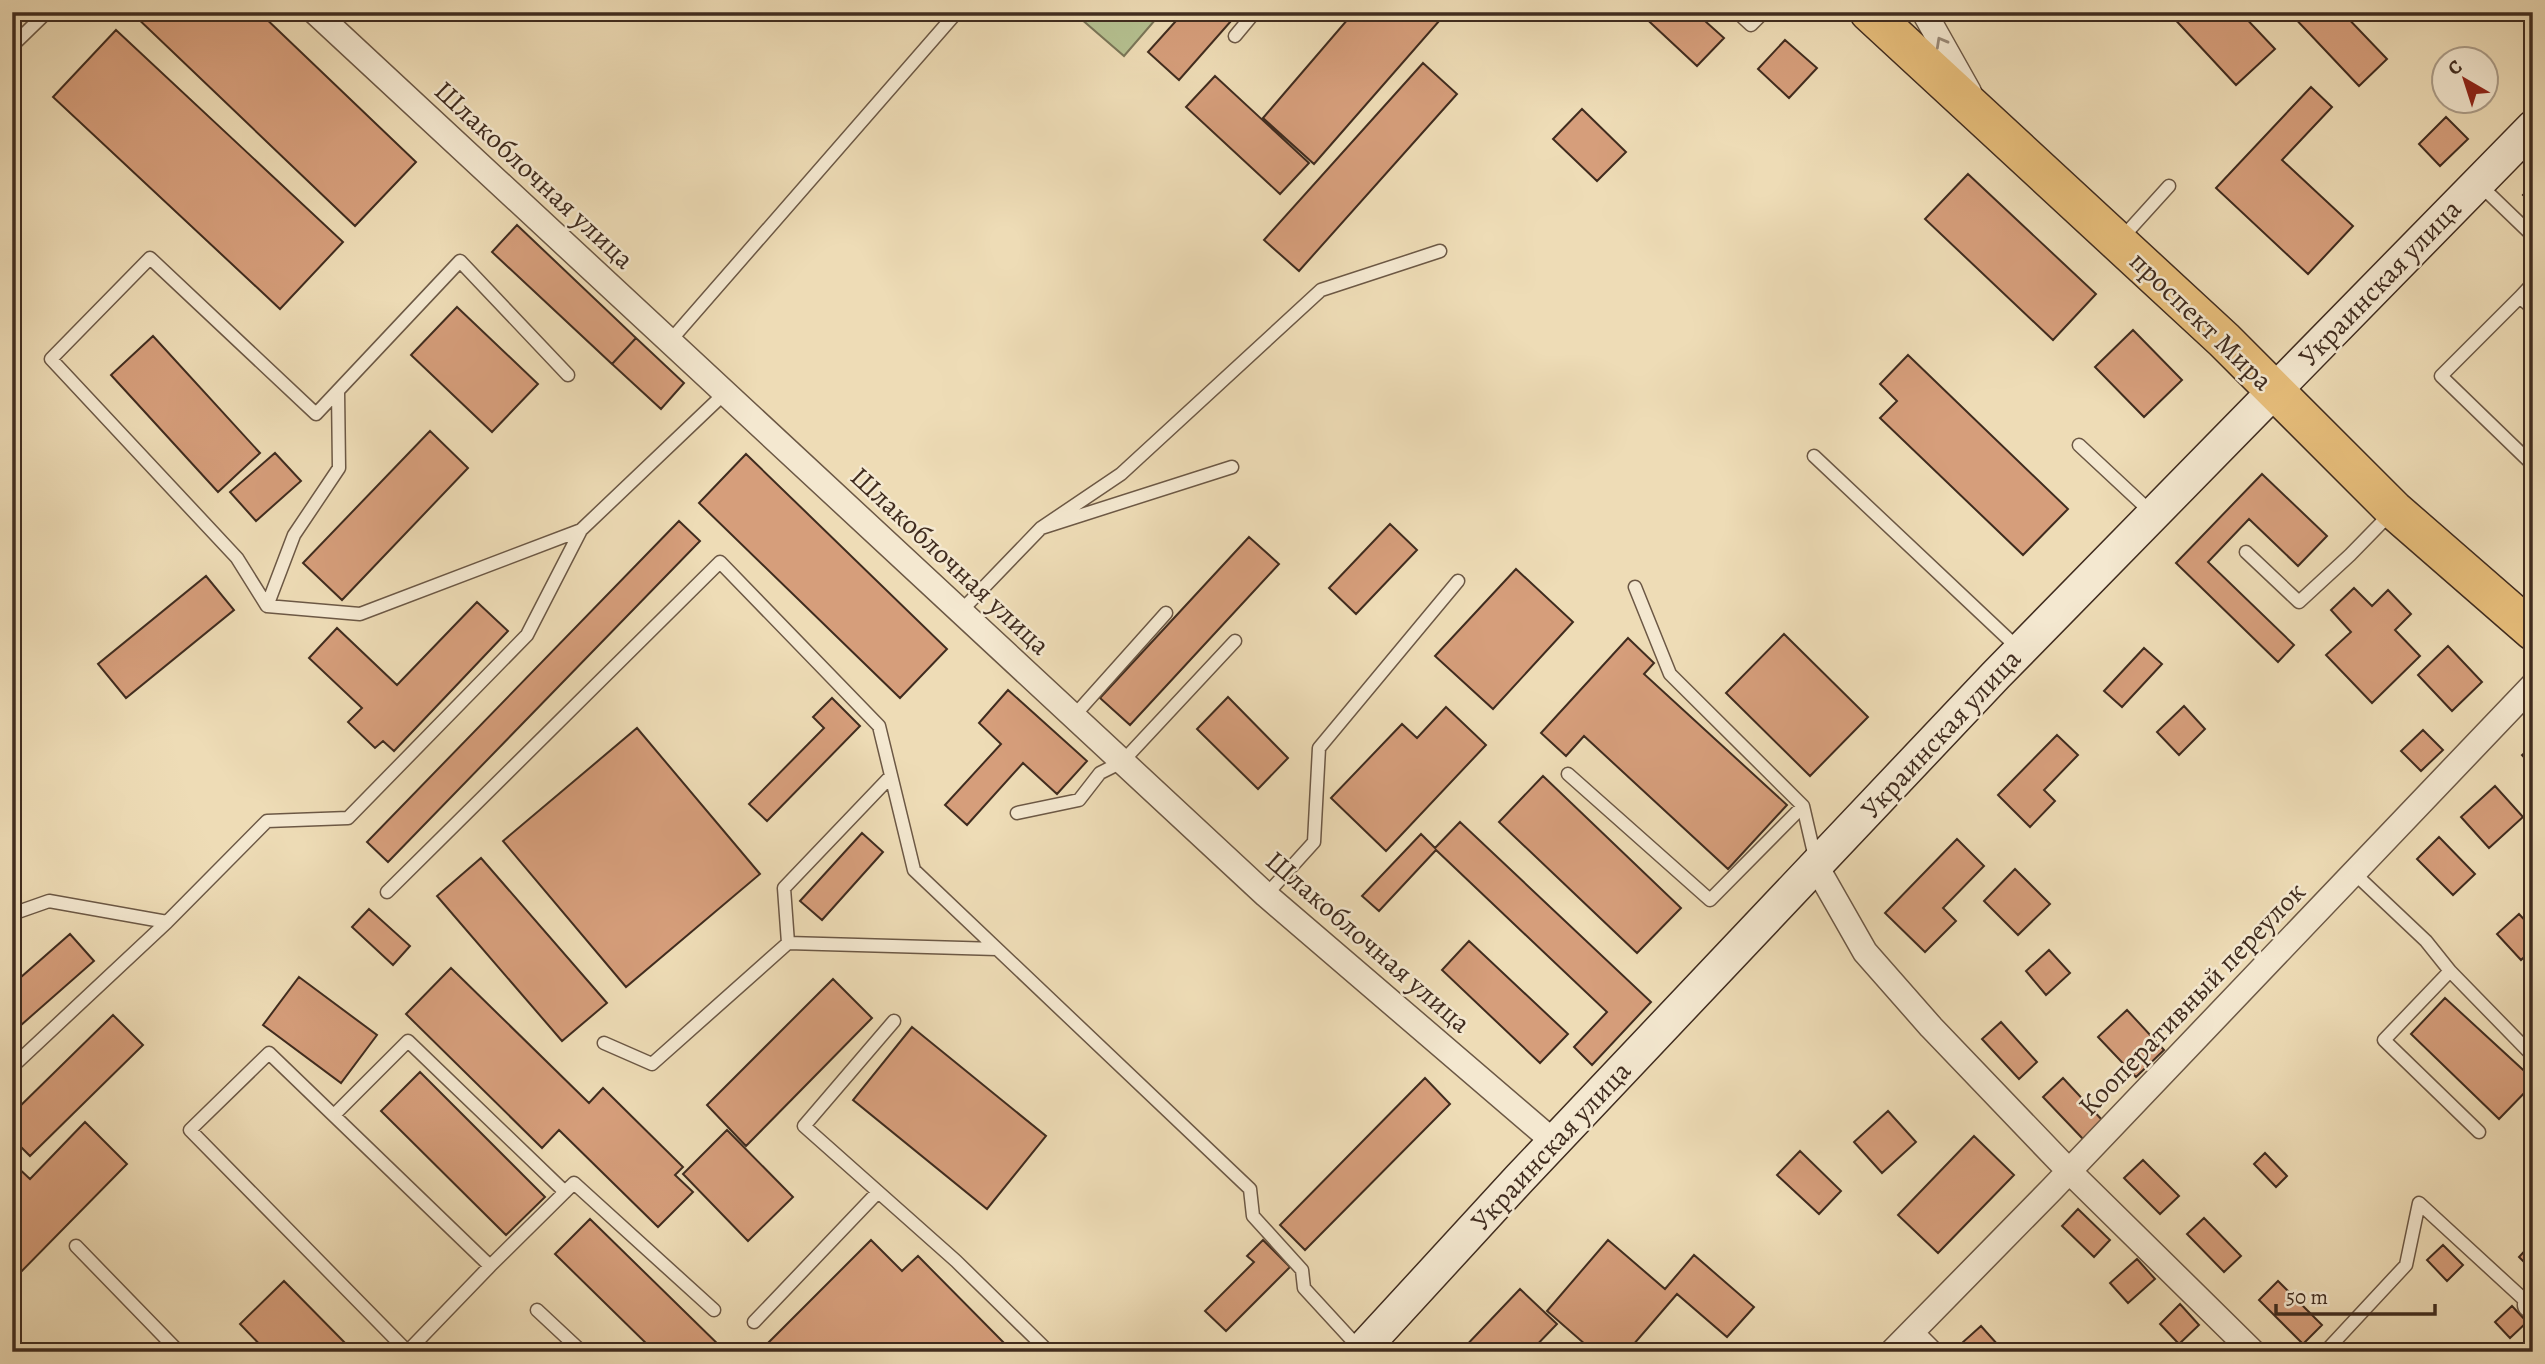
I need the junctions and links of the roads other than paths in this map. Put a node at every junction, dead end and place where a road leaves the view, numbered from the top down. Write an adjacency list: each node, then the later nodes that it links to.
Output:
1 (47, 12): 10 (lane)
2 (315, 12): 21 (street, Шлакоблочная улица)
3 (957, 12): 21 (lane)
4 (1255, 12): 9 (lane)
5 (1737, 12): 6 (lane)
6 (1763, 12)
7 (1868, 12): 11 (main road, проспект Мира)
8 (1924, 12): 11 (street, one-way to 8)
9 (1235, 36)
10 (12, 46)
11 (1981, 114): 16 (main road, проспект Мира)
12 (2533, 127): 13 (main road, Украинская улица)
13 (2477, 183): 15 (lane); 24 (main road, Украинская улица)
14 (2169, 186): 16 (lane)
15 (2533, 236)
16 (2118, 242): 24 (main road, проспект Мира)
17 (1440, 251): 32 (lane)
18 (2533, 283): 19 (lane)
19 (2520, 297): 20 (lane); 28 (lane)
20 (2533, 309)
21 (670, 341): 25 (street, Шлакоблочная улица)
22 (568, 374): 23 (lane)
23 (338, 391): 37 (lane); 37 (lane)
24 (2275, 391): 30 (main road, проспект Мира); 31 (main road, Украинская улица)
25 (726, 392): 33 (lane); 38 (street, Шлакоблочная улица)
26 (2079, 445): 31 (lane)
27 (1814, 456): 42 (lane)
28 (2533, 465)
29 (1232, 467): 32 (lane)
30 (2394, 510): 34 (lane); 40 (main road, проспект Мира)
31 (2153, 515): 42 (main road, Украинская улица)
32 (1041, 528): 38 (lane)
33 (581, 530): 37 (lane); 55 (lane)
34 (2246, 552)
35 (1458, 581): 53 (lane)
36 (1635, 587): 48 (lane)
37 (267, 607)
38 (961, 611): 44 (street, Шлакоблочная улица)
39 (1166, 613): 44 (lane)
40 (2533, 631)
41 (1235, 641): 45 (lane)
42 (2020, 650): 50 (main road, Украинская улица)
43 (2533, 685): 51 (street, Кооперативный переулок)
44 (1073, 717): 45 (street, Шлакоблочная улица)
45 (1122, 762): 49 (lane); 53 (street, Шлакоблочная улица)
46 (1567, 774): 48 (lane)
47 (891, 776): 52 (lane); 56 (lane); 57 (lane)
48 (1802, 806): 50 (lane)
49 (1017, 813)
50 (1816, 866): 65 (main road, Украинская улица); 66 (street)
51 (2354, 873): 58 (lane); 66 (street, Кооперативный переулок)
52 (387, 892)
53 (1266, 895): 65 (street, Шлакоблочная улица)
54 (12, 914): 55 (lane)
55 (167, 922): 62 (lane)
56 (788, 943): 57 (lane); 60 (lane)
57 (997, 949): 76 (lane)
58 (2450, 971): 61 (lane); 64 (lane)
59 (894, 1021): 68 (lane)
60 (604, 1043)
61 (2533, 1056)
62 (12, 1067)
63 (334, 1115): 67 (lane); 70 (lane); 78 (lane)
64 (2479, 1132)
65 (1554, 1142): 76 (main road, Украинская улица)
66 (2069, 1171): 75 (street, Кооперативный переулок); 83 (street)
67 (565, 1192): 70 (lane); 73 (lane)
68 (878, 1192): 74 (lane); 80 (lane)
69 (76, 1246): 77 (lane)
70 (490, 1266): 78 (lane)
71 (2532, 1303): 84 (lane)
72 (537, 1310): 79 (lane)
73 (714, 1310)
74 (754, 1322)
75 (1911, 1333): 81 (street, Кооперативный переулок); 82 (street)
76 (1361, 1351)
77 (179, 1352)
78 (408, 1352)
79 (582, 1352)
80 (1049, 1352)
81 (1892, 1352)
82 (1930, 1352)
83 (2253, 1352)
84 (2325, 1352)

